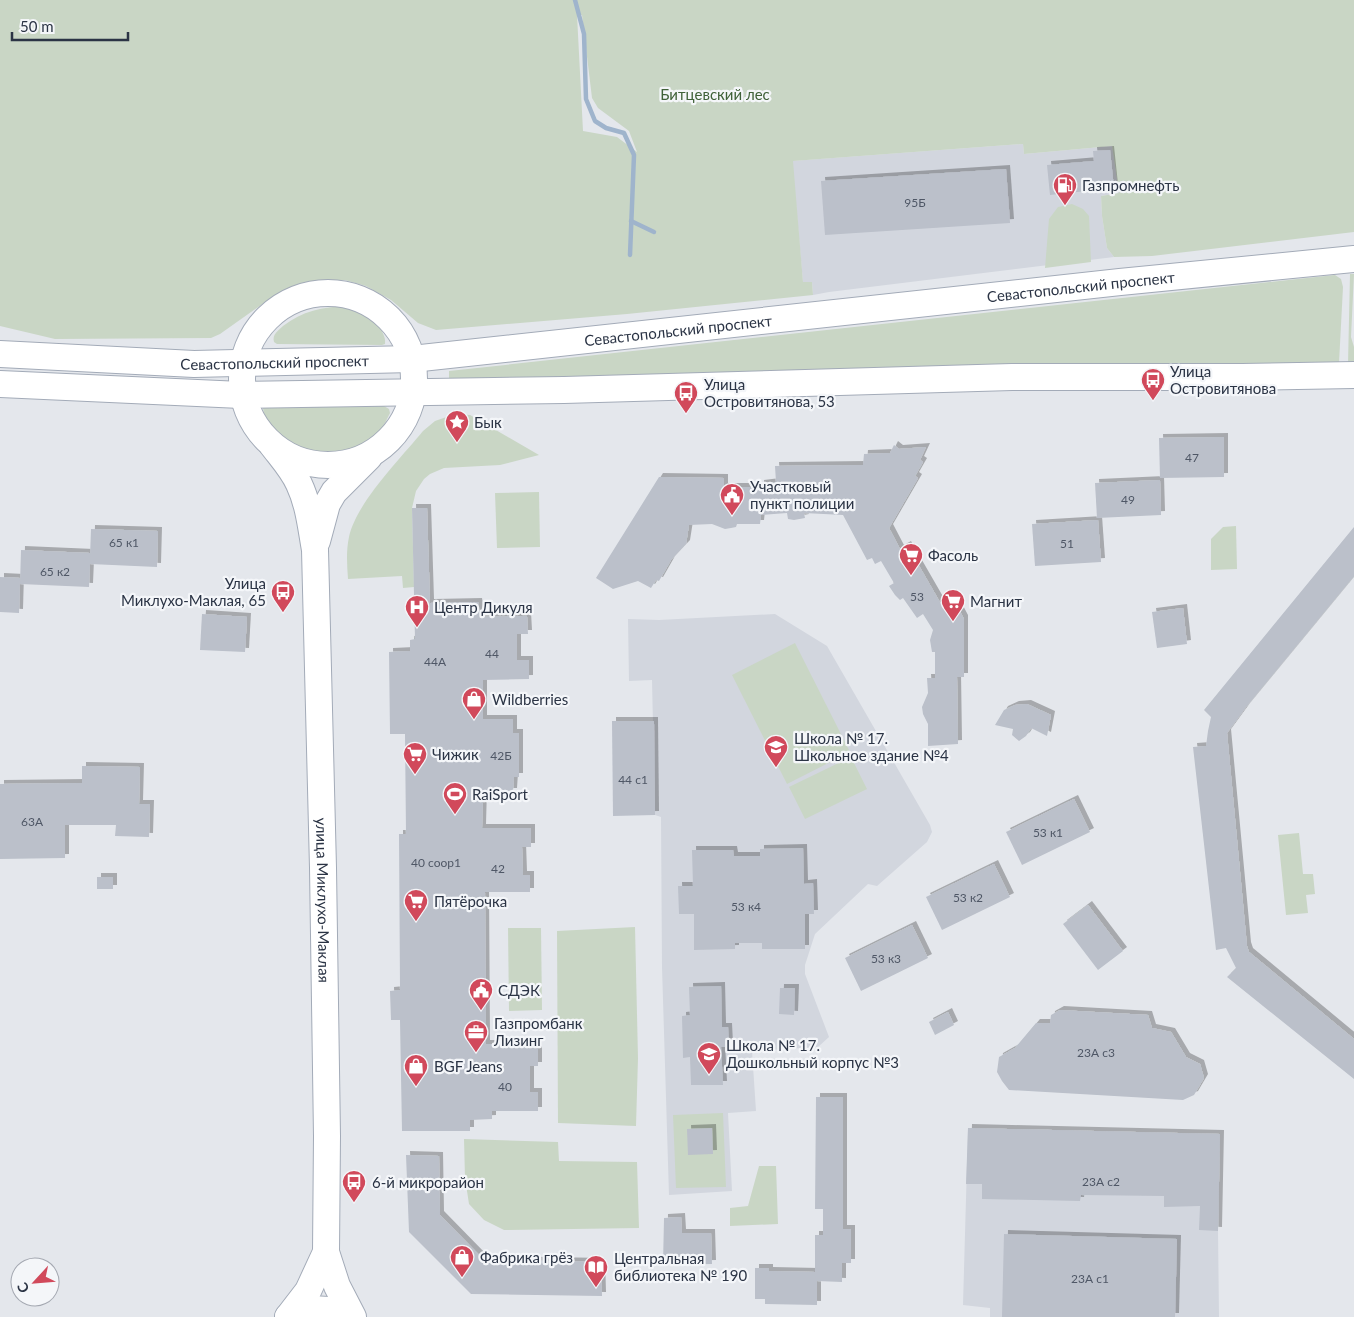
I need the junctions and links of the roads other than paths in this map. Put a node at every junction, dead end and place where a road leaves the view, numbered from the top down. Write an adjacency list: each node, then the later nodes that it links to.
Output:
1 (1354, 259): 3 (main road, Севастопольский проспект)
2 (0, 354): 4 (main road, Севастопольский проспект)
3 (412, 359): 4 (main road, Севастопольский проспект); 4 (main road); 7 (main road)
4 (240, 363): 8 (main road)
5 (1354, 375): 7 (main road, Севастопольский проспект)
6 (0, 384): 8 (main road, Севастопольский проспект)
7 (413, 394): 8 (main road, Севастопольский проспект); 10 (main road)
8 (241, 395): 9 (main road)
9 (272, 445): 10 (main road); 11 (main road, улица Миклухо-Маклая)
10 (380, 446): 11 (main road, улица Миклухо-Маклая)
11 (315, 550): 12 (main road, улица Миклухо-Маклая)
12 (326, 1252): 13 (main road, улица Миклухо-Маклая); 15 (main road, улица Миклухо-Маклая)
13 (288, 1317): 14 (main road)
14 (346, 1317)
15 (353, 1317)

